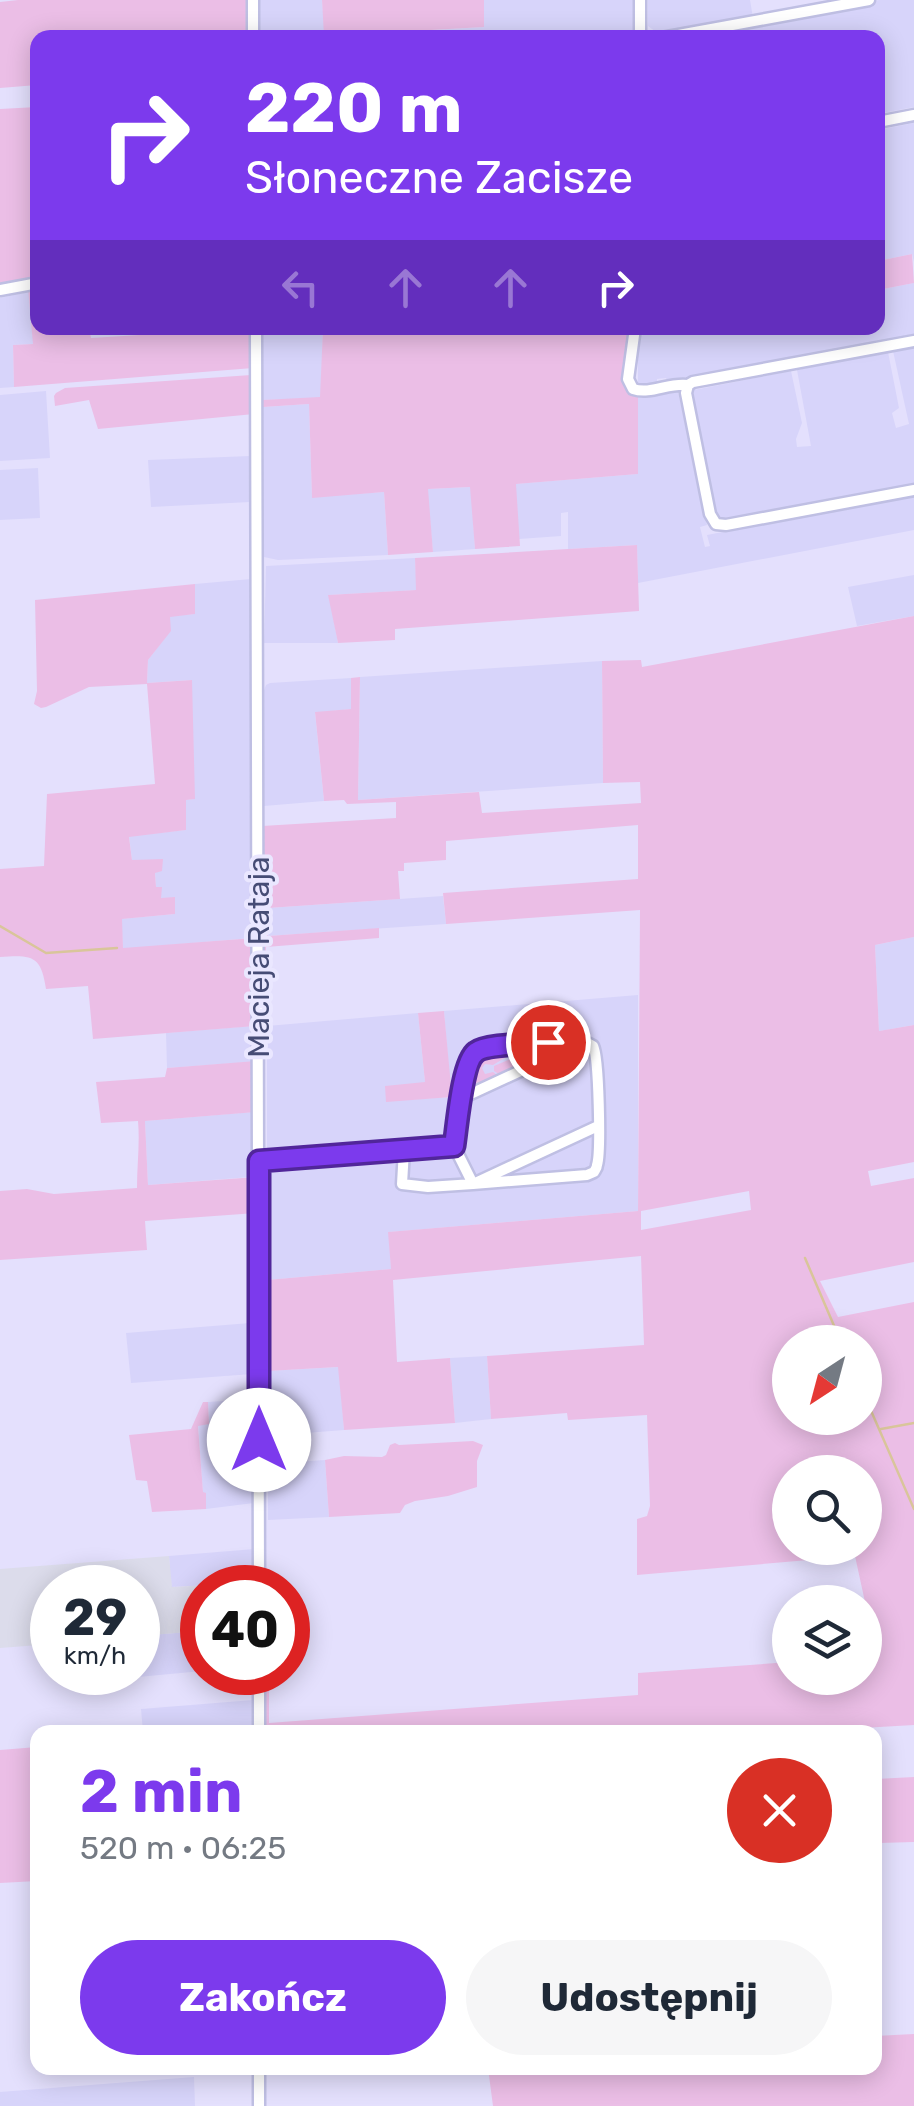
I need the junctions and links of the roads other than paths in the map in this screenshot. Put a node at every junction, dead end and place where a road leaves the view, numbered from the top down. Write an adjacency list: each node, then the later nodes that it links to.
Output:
1 (254, 0): 4 (street)
2 (640, 0): 5 (street)
3 (869, 0): 6 (street)
4 (254, 30)
5 (640, 30)
6 (706, 30)
7 (914, 115): 8 (street)
8 (885, 121)
9 (30, 284): 10 (street)
10 (0, 290)
11 (256, 335): 21 (street, Macieja Rataja)
12 (633, 335): 14 (street)
13 (914, 340): 14 (street)
14 (688, 385): 15 (street)
15 (914, 490)
16 (584, 1041): 17 (street); 17 (street); 18 (street)
17 (462, 1098): 19 (street)
18 (598, 1126): 22 (street); 22 (street)
19 (454, 1146): 20 (street); 22 (street)
20 (404, 1150): 21 (street); 22 (street)
21 (259, 1161): 23 (street, Macieja Rataja)
22 (473, 1184)
23 (259, 1565)
24 (259, 1695): 25 (street)
25 (259, 1725)
26 (259, 2075): 27 (street)
27 (259, 2106)

